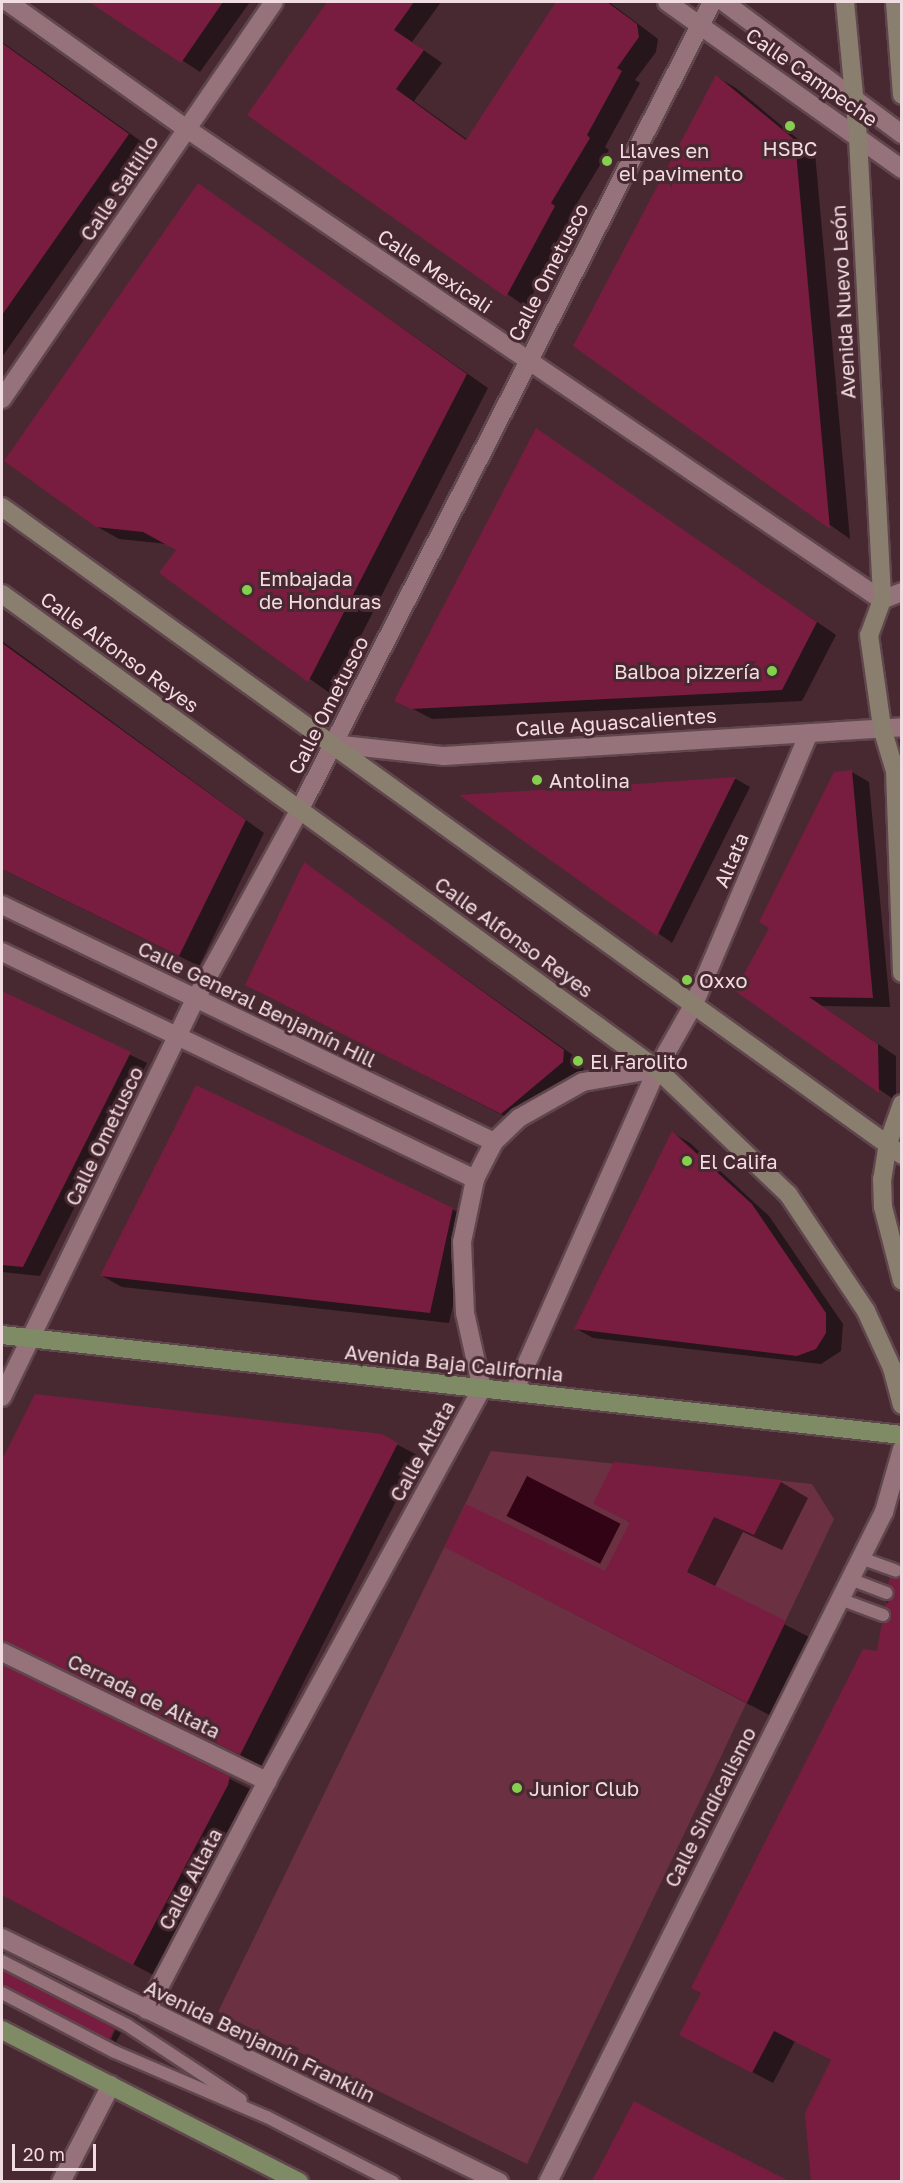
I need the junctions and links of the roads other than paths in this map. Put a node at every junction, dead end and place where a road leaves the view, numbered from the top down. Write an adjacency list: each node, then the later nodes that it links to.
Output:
1 (8, 2): 11 (street, Calle Mexicali)
2 (274, 2): 11 (street, Calle Saltillo)
3 (667, 2): 8 (street, Calle Campeche)
4 (712, 2): 8 (street, Calle Ometusco)
5 (724, 2): 10 (street, Calle Campeche)
6 (845, 2): 10 (main road, Avenida Nuevo León)
7 (895, 2): 9 (main road)
8 (699, 25): 13 (street, Calle Campeche); 15 (street, Calle Ometusco)
9 (902, 94)
10 (854, 98): 12 (street, Calle Campeche); 13 (main road, Avenida Nuevo León)
11 (187, 129): 15 (street, Calle Mexicali); 16 (street, Calle Saltillo)
12 (902, 134)
13 (858, 138): 14 (street, Calle Campeche); 21 (main road, Avenida Nuevo León)
14 (902, 169)
15 (528, 362): 21 (street, Calle Mexicali); 25 (street, Calle Ometusco)
16 (2, 399)
17 (2, 507): 25 (main road)
18 (902, 592): 21 (street)
19 (2, 594): 26 (main road, Calle Alfonso Reyes)
20 (902, 599): 21 (street)
21 (882, 600): 23 (main road, Avenida Nuevo León)
22 (902, 727): 23 (street, Calle Aguascalientes)
23 (882, 728): 24 (street, Calle Aguascalientes); 29 (main road, Avenida Nuevo León)
24 (808, 733): 25 (street, Calle Aguascalientes); 31 (street, Altata)
25 (333, 744): 26 (street, Calle Ometusco); 31 (main road)
26 (300, 809): 30 (street, Calle Ometusco); 33 (main road, Calle Alfonso Reyes)
27 (2, 905): 30 (street, Calle General Benjamín Hill)
28 (2, 952): 32 (street)
29 (902, 973)
30 (195, 1000): 32 (street, Calle Ometusco); 35 (street, Calle General Benjamín Hill)
31 (694, 1004): 33 (street, Altata); 36 (main road)
32 (177, 1036): 37 (street); 40 (street, Calle Ometusco)
33 (657, 1069): 35 (street); 42 (street); 44 (main road, Calle Alfonso Reyes)
34 (902, 1104): 36 (main road)
35 (494, 1143): 37 (street)
36 (895, 1149): 38 (main road)
37 (475, 1179): 41 (street)
38 (902, 1281)
39 (2, 1335): 40 (main road, Avenida Baja California)
40 (31, 1339): 41 (main road, Avenida Baja California); 43 (street, Calle Ometusco)
41 (482, 1389): 42 (main road, Avenida Baja California); 54 (street, Calle Altata)
42 (514, 1392): 45 (main road, Avenida Baja California)
43 (2, 1397)
44 (902, 1405)
45 (902, 1435)
46 (902, 1449): 47 (street, Calle Sindicalismo)
47 (861, 1558): 48 (lane); 49 (street, Calle Sindicalismo)
48 (896, 1571)
49 (850, 1579): 50 (lane); 51 (street, Calle Sindicalismo)
50 (886, 1593)
51 (840, 1599): 52 (lane); 66 (street, Calle Sindicalismo)
52 (883, 1615)
53 (2, 1652): 54 (street, Cerrada de Altata)
54 (267, 1781): 58 (street, Calle Altata)
55 (2, 1938): 58 (street, Avenida Benjamín Franklin)
56 (2, 1961): 61 (lane)
57 (2, 1993): 61 (lane)
58 (147, 2010): 65 (street, Avenida Benjamín Franklin)
59 (2, 2030): 60 (main road)
60 (111, 2085): 62 (street); 63 (main road)
61 (267, 2117): 64 (lane)
62 (61, 2181)
63 (299, 2181)
64 (393, 2181)
65 (499, 2181)
66 (548, 2181)

